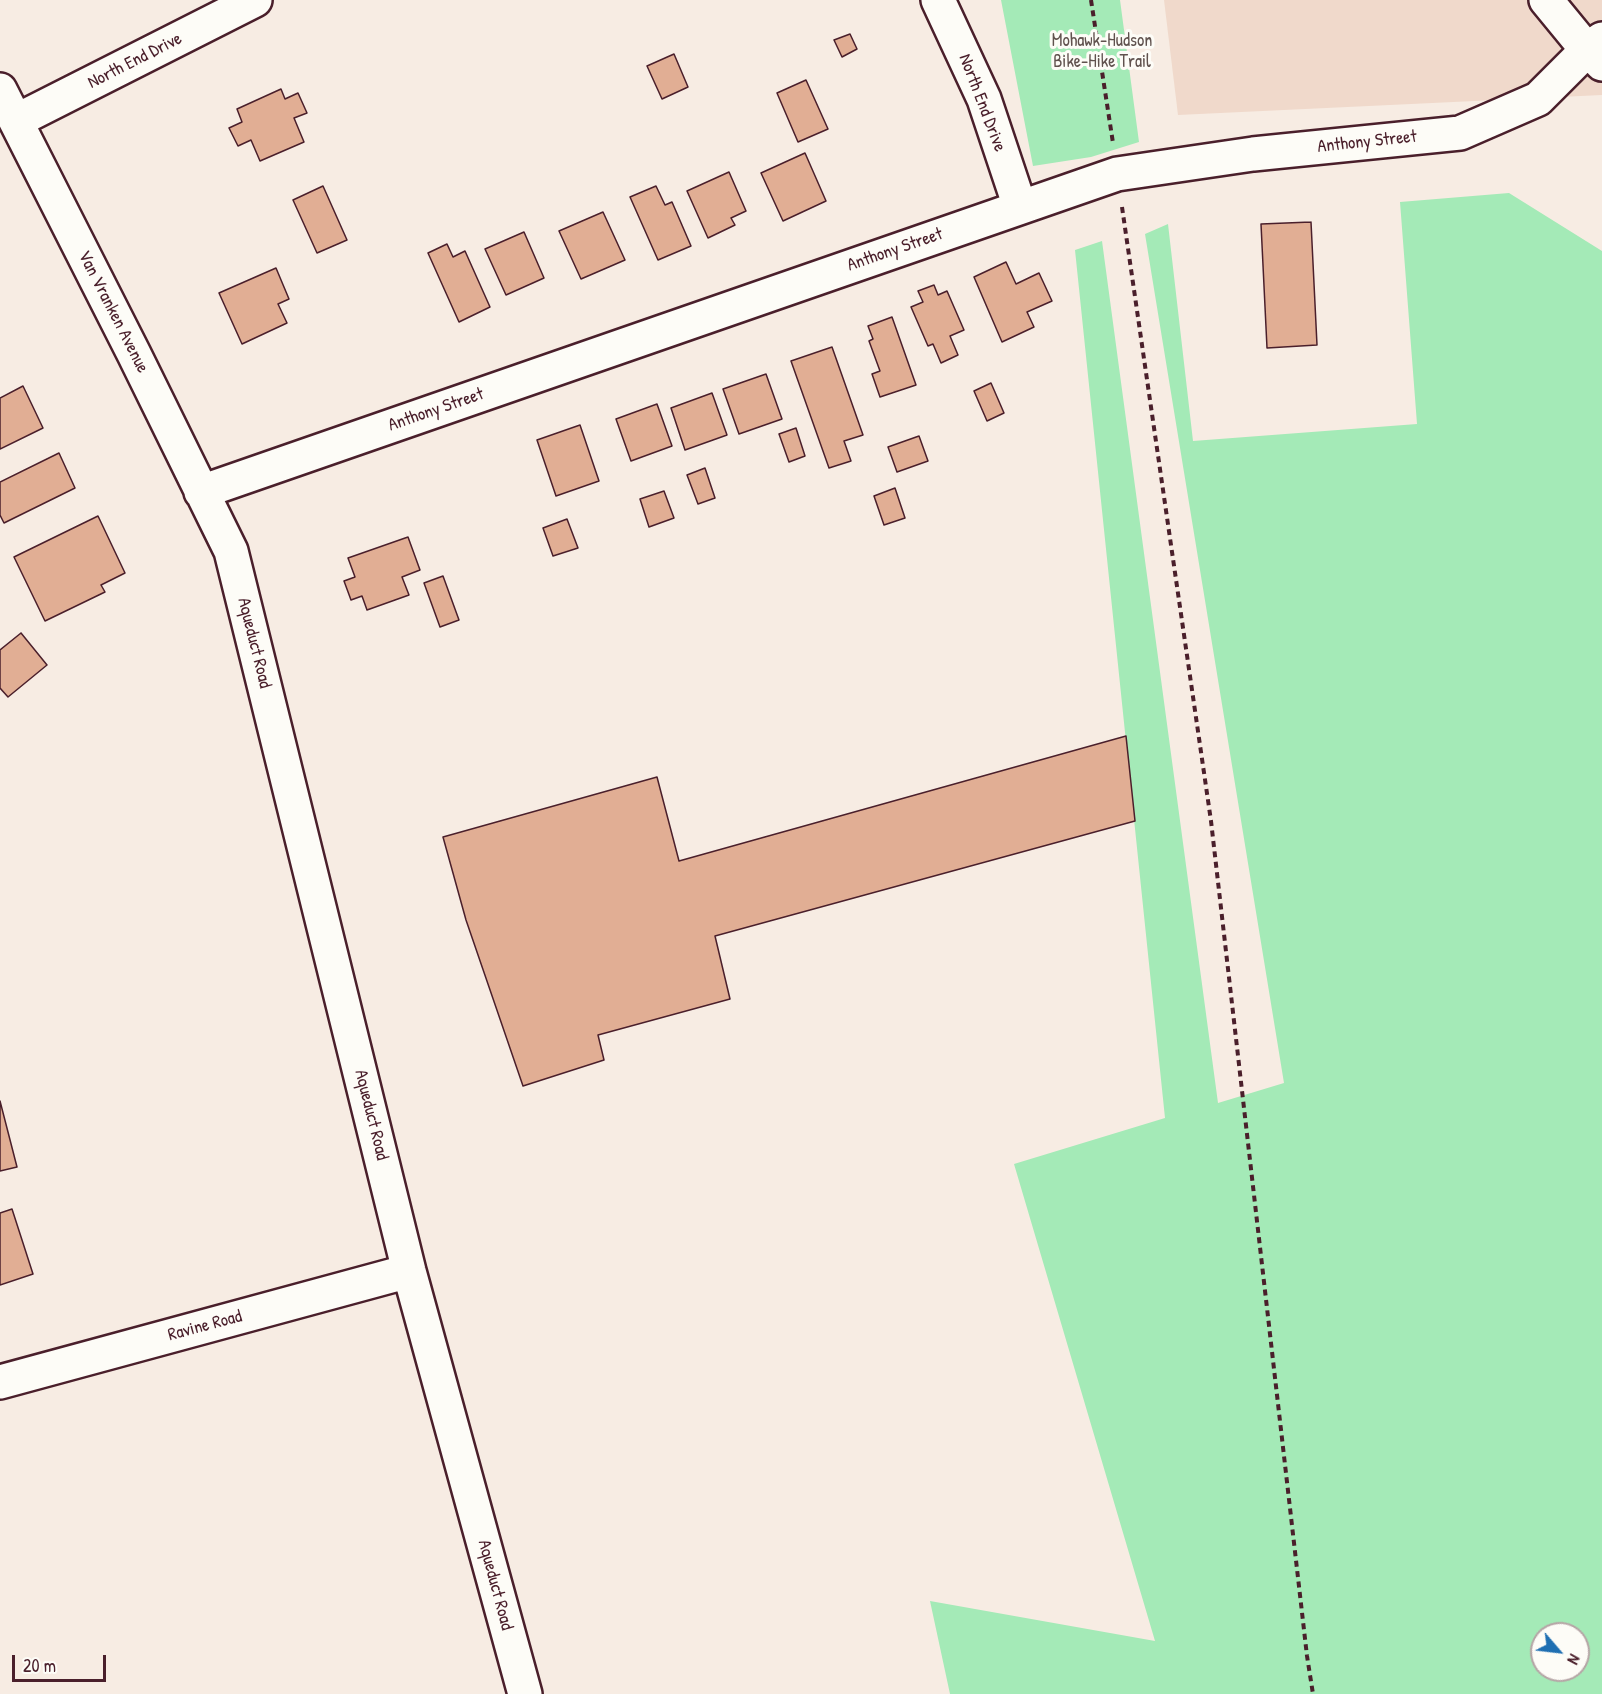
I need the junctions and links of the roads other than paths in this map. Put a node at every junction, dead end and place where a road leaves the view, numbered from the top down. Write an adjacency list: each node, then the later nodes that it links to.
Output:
1 (255, 0): 6 (street, North End Drive)
2 (938, 0): 7 (street, North End Drive)
3 (1546, 0): 4 (street)
4 (1597, 51): 7 (street, Anthony Street)
5 (0, 90): 6 (street, Van Vranken Avenue)
6 (16, 121): 8 (street, Van Vranken Avenue)
7 (1020, 207): 8 (street, Anthony Street)
8 (201, 492): 9 (street, Van Vranken Avenue)
9 (224, 535): 10 (street, Aqueduct Road)
10 (409, 1271): 11 (street, Ravine Road); 12 (street, Aqueduct Road)
11 (0, 1382)
12 (525, 1694)

